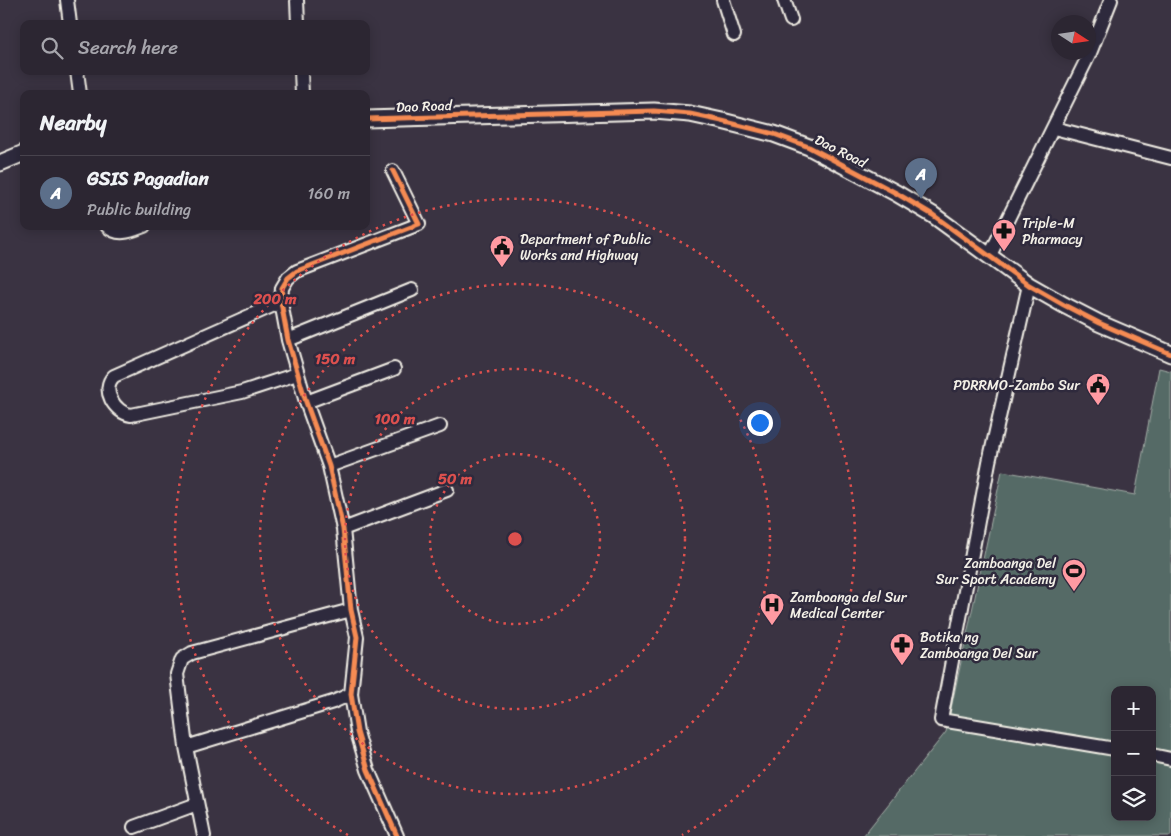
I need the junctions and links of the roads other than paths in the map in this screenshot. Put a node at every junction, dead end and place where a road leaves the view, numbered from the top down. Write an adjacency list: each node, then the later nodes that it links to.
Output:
1 (66, 0): 6 (street)
2 (298, 0): 7 (street)
3 (722, 0): 9 (street)
4 (784, 0): 8 (street)
5 (1110, 0): 15 (street)
6 (69, 20)
7 (298, 20)
8 (791, 20)
9 (734, 35)
10 (78, 75): 12 (street)
11 (301, 75): 13 (street)
12 (79, 90)
13 (302, 90)
14 (370, 122): 22 (street, Dao Road)
15 (1054, 128): 17 (street); 22 (street)
16 (20, 155): 18 (street)
17 (1171, 158)
18 (0, 163)
19 (393, 171): 25 (street)
20 (111, 230): 21 (street)
21 (131, 230)
22 (989, 257): 23 (street, Dao Road)
23 (1029, 285): 27 (street, Dao Road); 38 (street)
24 (412, 290): 26 (street)
25 (281, 302): 26 (street); 29 (street)
26 (288, 340): 29 (street)
27 (1171, 354)
28 (394, 369): 30 (street)
29 (297, 374): 30 (street)
30 (306, 402): 32 (street)
31 (440, 426): 32 (street)
32 (329, 466): 34 (street)
33 (447, 490): 34 (street)
34 (344, 530): 35 (street)
35 (351, 610): 36 (street); 37 (street)
36 (352, 694): 37 (street); 44 (street)
37 (186, 747): 41 (street)
38 (1111, 748)
39 (1156, 756): 40 (street)
40 (1171, 758)
41 (197, 804): 42 (street); 43 (street)
42 (134, 827)
43 (204, 836)
44 (397, 836)

